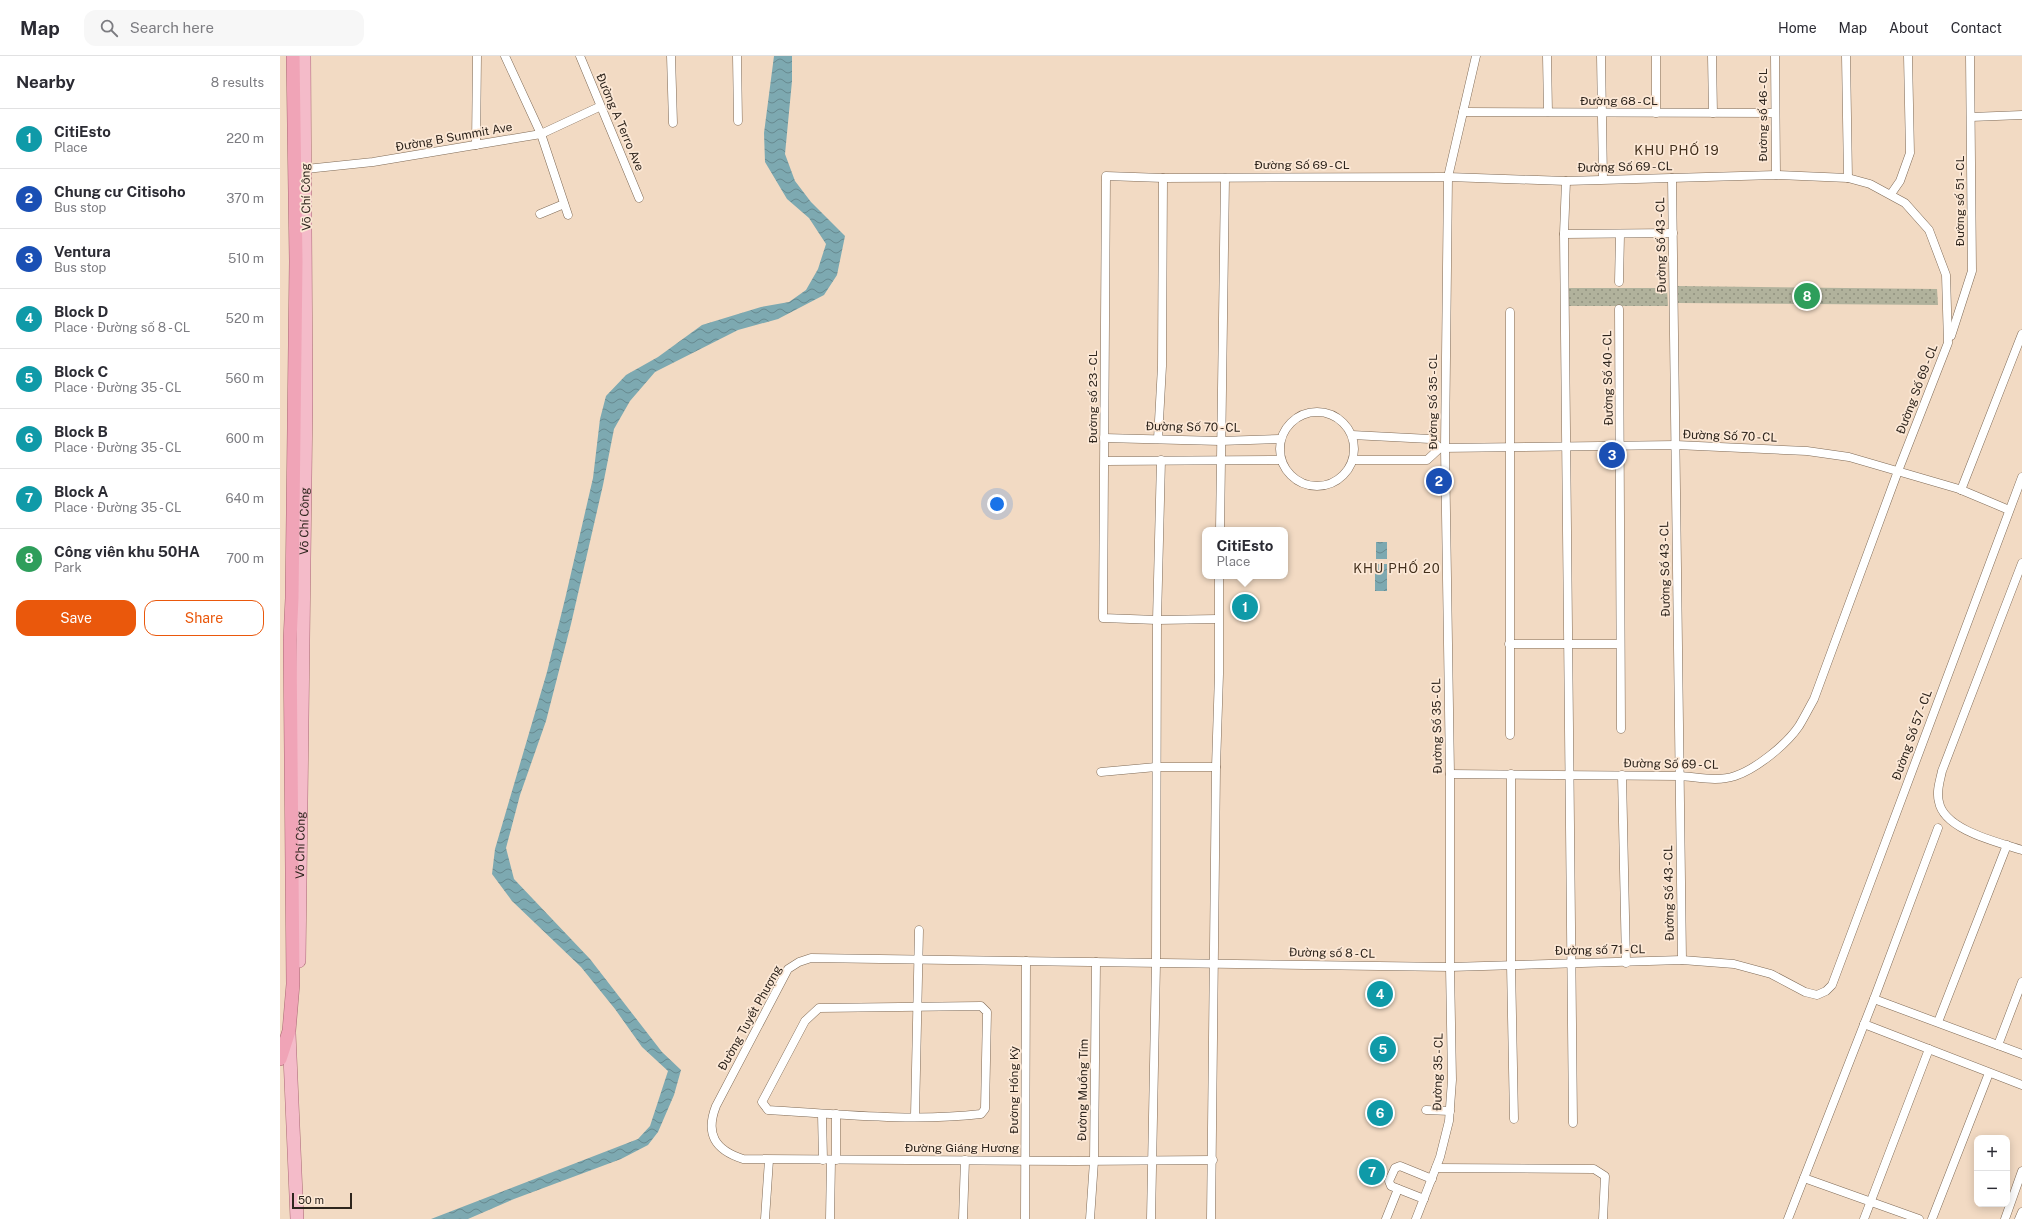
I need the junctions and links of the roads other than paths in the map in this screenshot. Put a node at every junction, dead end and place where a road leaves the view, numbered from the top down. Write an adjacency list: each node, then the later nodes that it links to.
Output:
1 (293, 56): 73 (highway, Võ Chí Công)
2 (304, 56): 30 (main road, Võ Chí Công)
3 (477, 56): 29 (street)
4 (505, 56): 28 (street)
5 (580, 56): 17 (street, Đường A Terro Ave)
6 (671, 56): 27 (street)
7 (737, 56): 26 (street)
8 (1476, 56): 18 (street, Đường Số 35 - CL)
9 (1547, 56): 19 (street)
10 (1601, 56): 20 (street)
11 (1656, 56): 21 (street)
12 (1712, 56): 22 (street)
13 (1775, 56): 23 (street, Đường số 46 - CL)
14 (1846, 56): 37 (street)
15 (1908, 56): 40 (street)
16 (1970, 56): 25 (street, Đường số 51 - CL)
17 (599, 107): 28 (street, Đường B Summit Ave); 41 (street, Đường A Terro Ave)
18 (1463, 112): 19 (street, Đường 68 - CL); 33 (street, Đường Số 35 - CL)
19 (1548, 112): 20 (street, Đường 68 - CL)
20 (1601, 113): 21 (street, Đường 68 - CL); 38 (street)
21 (1656, 113): 22 (street, Đường 68 - CL)
22 (1712, 113): 23 (street, Đường 68 - CL)
23 (1775, 113): 31 (street, Đường số 46 - CL)
24 (2022, 115): 25 (street)
25 (1971, 117): 52 (street, Đường số 51 - CL)
26 (738, 121)
27 (673, 123)
28 (541, 134): 29 (street, Đường B Summit Ave); 42 (street)
29 (476, 145): 30 (street, Đường B Summit Ave)
30 (306, 169): 73 (main road, Võ Chí Công)
31 (1776, 175): 36 (street, Đường Số 69 - CL); 37 (street, Đường Số 69 - CL)
32 (1106, 176): 34 (street, Đường Số 69 - CL); 54 (street, Đường số 23 - CL)
33 (1448, 177): 35 (street, Đường Số 69 - CL); 39 (street, Đường Số 69 - CL); 61 (street, Đường Số 35 - CL)
34 (1163, 178): 35 (street, Đường Số 69 - CL); 55 (street)
35 (1225, 178): 57 (street)
36 (1672, 178): 38 (street, Đường Số 69 - CL); 45 (street, Đường Số 43 - CL)
37 (1848, 178): 40 (street, Đường Số 69 - CL)
38 (1602, 179): 39 (street, Đường Số 69 - CL)
39 (1566, 181): 46 (street)
40 (1891, 194): 52 (street, Đường Số 69 - CL)
41 (639, 198)
42 (564, 204): 43 (street); 44 (street)
43 (540, 214)
44 (568, 215)
45 (1673, 233): 47 (street); 58 (street, Đường Số 43 - CL)
46 (1564, 234): 47 (street); 59 (street)
47 (1620, 235): 48 (street)
48 (1619, 282)
49 (1619, 308): 60 (street, Đường Số 40 - CL)
50 (1510, 312): 62 (street)
51 (2022, 334): 70 (street)
52 (1948, 343): 68 (street, Đường Số 69 - CL)
53 (1352, 435): 56 (street); 61 (street, Đường Số 70 - CL); 66 (street)
54 (1104, 438): 55 (street, Đường Số 70 - CL); 67 (street, Đường số 23 - CL)
55 (1158, 439): 57 (street, Đường Số 70 - CL)
56 (1280, 439): 57 (street, Đường Số 70 - CL); 65 (street)
57 (1220, 441): 64 (street)
58 (1676, 445): 60 (street, Đường Số 70 - CL); 68 (street, Đường Số 70 - CL); 94 (street, Đường Số 43 - CL)
59 (1566, 446): 60 (street, Đường Số 70 - CL); 62 (street, Đường Số 70 - CL); 80 (street)
60 (1621, 447): 81 (street, Đường Số 40 - CL)
61 (1443, 448): 62 (street, Đường Số 70 - CL); 66 (street); 90 (street, Đường Số 35 - CL)
62 (1510, 448): 79 (street)
63 (1161, 460): 64 (street); 67 (street); 77 (street)
64 (1221, 460): 65 (street); 72 (street)
65 (1281, 460): 66 (street)
66 (1353, 460)
67 (1105, 461): 77 (street, Đường số 23 - CL)
68 (1898, 471): 70 (street, Đường Số 70 - CL); 94 (street, Đường Số 69 - CL)
69 (2022, 477): 71 (street, Đường Số 57 - CL)
70 (1961, 490): 71 (street, Đường Số 70 - CL)
71 (2009, 510): 111 (street, Đường Số 57 - CL)
72 (1220, 527)
73 (298, 554): 78 (highway, Võ Chí Công); 110 (main road, Võ Chí Công)
74 (2022, 563): 96 (street)
75 (1219, 579): 76 (street)
76 (1218, 619): 77 (street); 88 (street)
77 (1157, 620): 87 (street)
78 (290, 640): 82 (highway); 84 (highway, Võ Chí Công)
79 (1509, 644): 80 (street); 86 (street)
80 (1568, 644): 81 (street); 92 (street)
81 (1620, 644): 85 (street, Đường Số 40 - CL)
82 (280, 658)
83 (280, 681): 84 (highway)
84 (290, 692): 110 (highway, Võ Chí Công)
85 (1621, 729)
86 (1510, 735)
87 (1156, 767): 88 (street); 89 (street); 104 (street)
88 (1216, 767): 105 (street)
89 (1101, 772)
90 (1450, 774): 91 (street, Đường Số 69 - CL); 108 (street, Đường Số 35 - CL)
91 (1510, 774): 92 (street, Đường Số 69 - CL); 107 (street)
92 (1570, 774): 93 (street, Đường Số 69 - CL); 103 (street)
93 (1622, 775): 94 (street, Đường Số 69 - CL); 106 (street)
94 (1680, 776): 99 (street, Đường Số 43 - CL)
95 (1938, 828): 112 (street)
96 (2007, 845): 97 (street); 114 (street)
97 (2022, 850)
98 (919, 930): 100 (street)
99 (1682, 960): 106 (street, Đường số 71 - CL); 111 (street, Đường số 71 - CL)
100 (919, 961): 101 (street, Đường Tuyết Phượng); 113 (street); 130 (street, Đường Tuyết Phượng)
101 (1026, 961): 102 (street, Đường Tuyết Phượng); 133 (street, Đường Hồng Kỳ)
102 (1096, 962): 104 (street, Đường Tuyết Phượng); 135 (street, Đường Muồng Tím)
103 (1572, 962): 106 (street, Đường số 71 - CL); 107 (street, Đường số 71 - CL); 129 (street)
104 (1156, 963): 105 (street, Đường số 8 - CL); 136 (street)
105 (1214, 963): 108 (street, Đường số 8 - CL); 134 (street)
106 (1626, 963)
107 (1511, 965): 108 (street, Đường số 71 - CL); 128 (street)
108 (1450, 967): 124 (street, Đường 35 - CL)
109 (2022, 982): 117 (street)
110 (293, 984): 116 (highway, Võ Chí Công)
111 (1817, 995)
112 (1874, 999): 114 (street); 115 (street)
113 (918, 1007): 125 (street); 127 (street); 127 (street)
114 (1938, 1022): 117 (street)
115 (1864, 1024): 118 (street); 139 (street)
116 (289, 1031): 120 (highway, Võ Chí Công); 146 (main road, Võ Chí Công)
117 (1998, 1045): 119 (street)
118 (1929, 1050): 121 (street); 144 (street)
119 (2022, 1054)
120 (280, 1060)
121 (1989, 1073): 122 (street); 160 (street)
122 (2022, 1085)
123 (1426, 1110): 124 (street)
124 (1450, 1111): 137 (street, Đường 35 - CL)
125 (822, 1114): 126 (street); 131 (street)
126 (836, 1114): 127 (street); 131 (street)
127 (915, 1116)
128 (1514, 1119)
129 (1573, 1123)
130 (769, 1160): 131 (street, Đường Tuyết Phượng); 147 (street)
131 (830, 1160): 132 (street, Đường Giáng Hương); 148 (street)
132 (965, 1160): 133 (street, Đường Giáng Hương); 149 (street)
133 (1026, 1160): 135 (street, Đường Giáng Hương); 150 (street, Đường Hồng Kỳ)
134 (1213, 1160): 136 (street, Đường Giáng Hương); 153 (street)
135 (1094, 1161): 136 (street, Đường Giáng Hương); 151 (street, Đường Muồng Tím)
136 (1151, 1161): 152 (street)
137 (1436, 1168): 140 (street, Đường 35 - CL); 156 (street)
138 (2022, 1171): 161 (street)
139 (1804, 1178): 144 (street); 157 (street)
140 (1432, 1179): 142 (street); 143 (street, Đường 35 - CL)
141 (2022, 1185): 162 (street)
142 (1398, 1189): 143 (street); 154 (street)
143 (1424, 1199): 155 (street, Đường 35 - CL)
144 (1871, 1200): 158 (street); 159 (street)
145 (2022, 1212): 163 (street)
146 (297, 1219)
147 (765, 1219)
148 (830, 1219)
149 (963, 1219)
150 (1025, 1219)
151 (1090, 1219)
152 (1151, 1219)
153 (1212, 1219)
154 (1386, 1219)
155 (1417, 1219)
156 (1603, 1219)
157 (1788, 1219)
158 (1864, 1219)
159 (1919, 1219)
160 (1932, 1219)
161 (2005, 1219)
162 (2010, 1219)
163 (2020, 1219)

